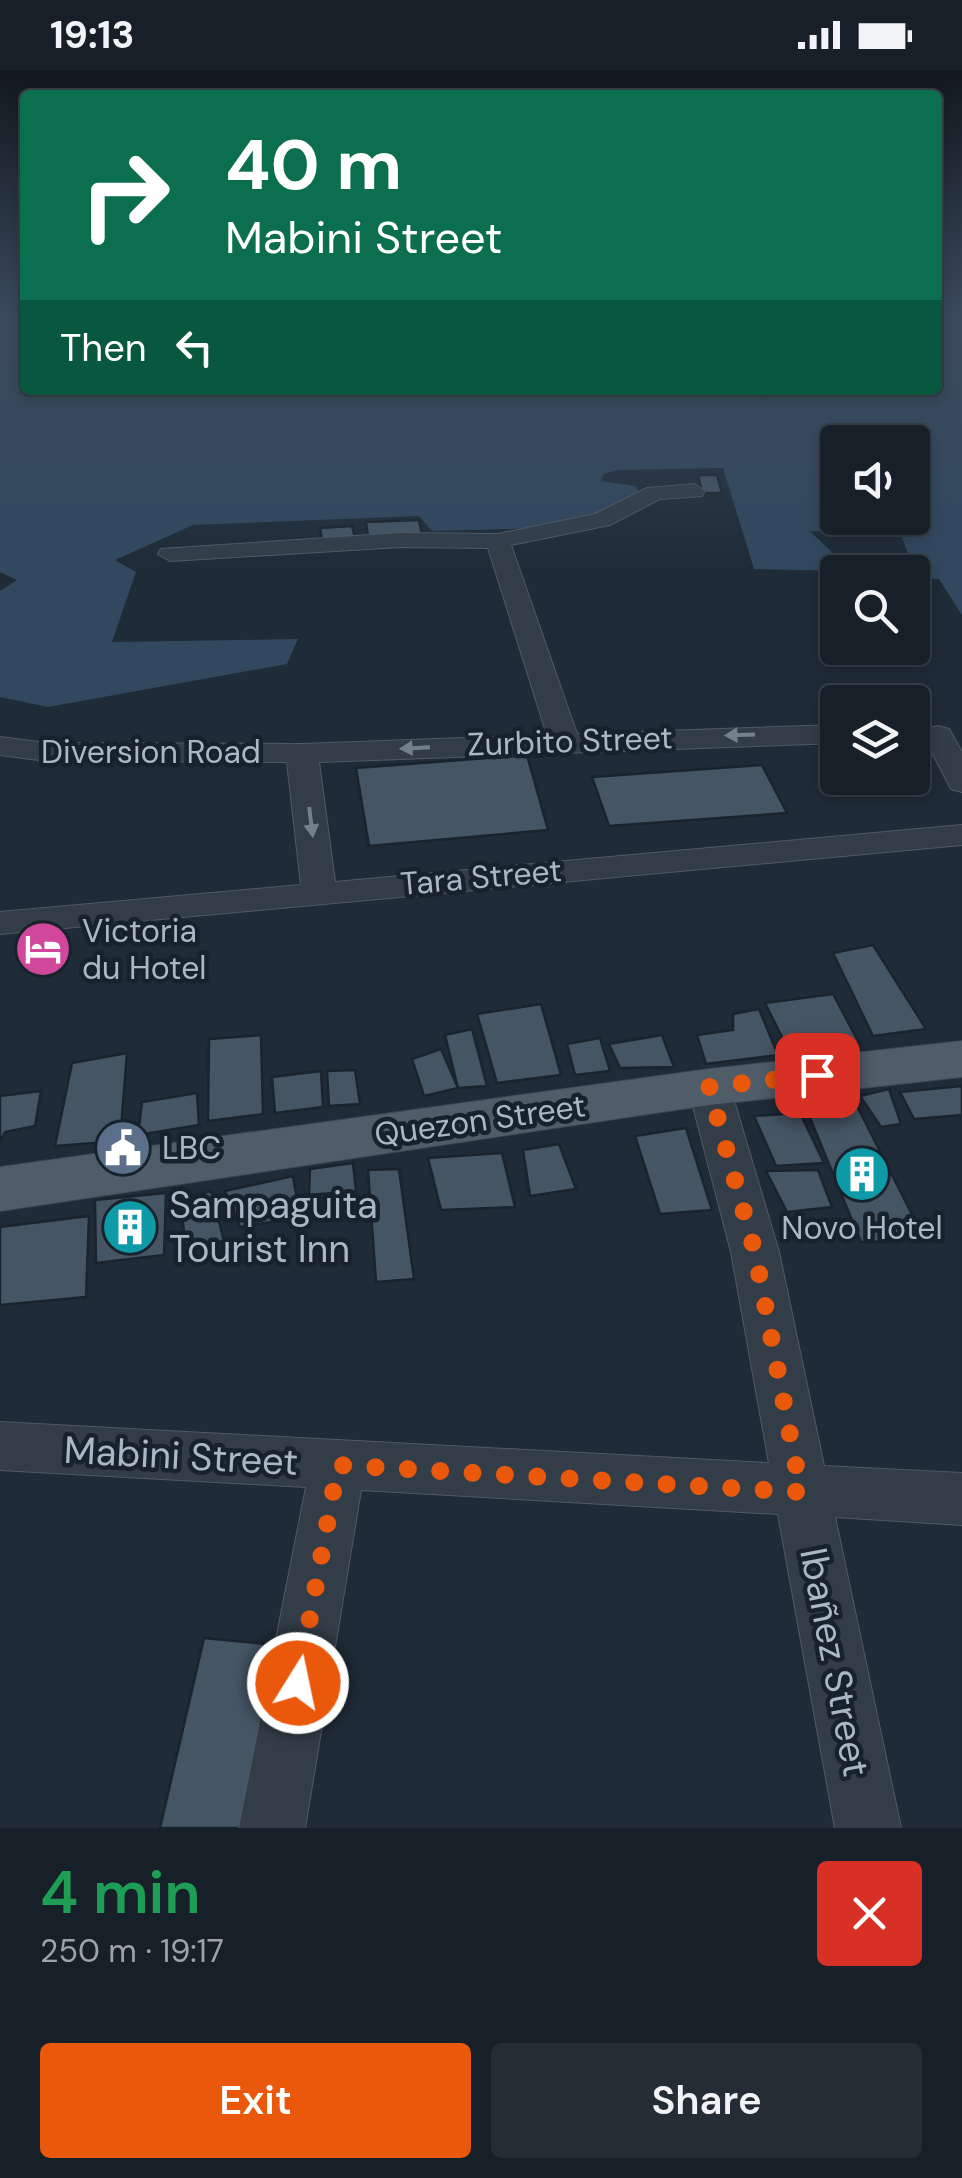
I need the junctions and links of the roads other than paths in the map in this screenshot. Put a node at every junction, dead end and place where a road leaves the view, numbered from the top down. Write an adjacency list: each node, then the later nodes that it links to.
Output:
1 (694, 491): 2 (street)
2 (498, 542): 3 (street); 6 (street)
3 (170, 554)
4 (820, 735): 6 (street, Zurbito Street, one-way to 6)
5 (938, 736): 9 (street)
6 (564, 742): 8 (street, Zurbito Street, one-way to 8)
7 (0, 746): 8 (street, Diversion Road)
8 (302, 753): 11 (street, one-way to 11)
9 (962, 782)
10 (962, 835): 11 (street, Tara Street)
11 (319, 891): 12 (street, Tara Street)
12 (0, 922)
13 (962, 1059): 14 (main road, Quezon Street)
14 (709, 1087): 15 (main road, Quezon Street); 18 (street, Ibañez Street)
15 (0, 1189)
16 (0, 1446): 17 (street, Mabini Street)
17 (338, 1465): 18 (street, Mabini Street); 20 (street)
18 (801, 1492): 19 (street, Mabini Street); 21 (street, Ibañez Street)
19 (962, 1498)
20 (272, 1828)
21 (868, 1828)

